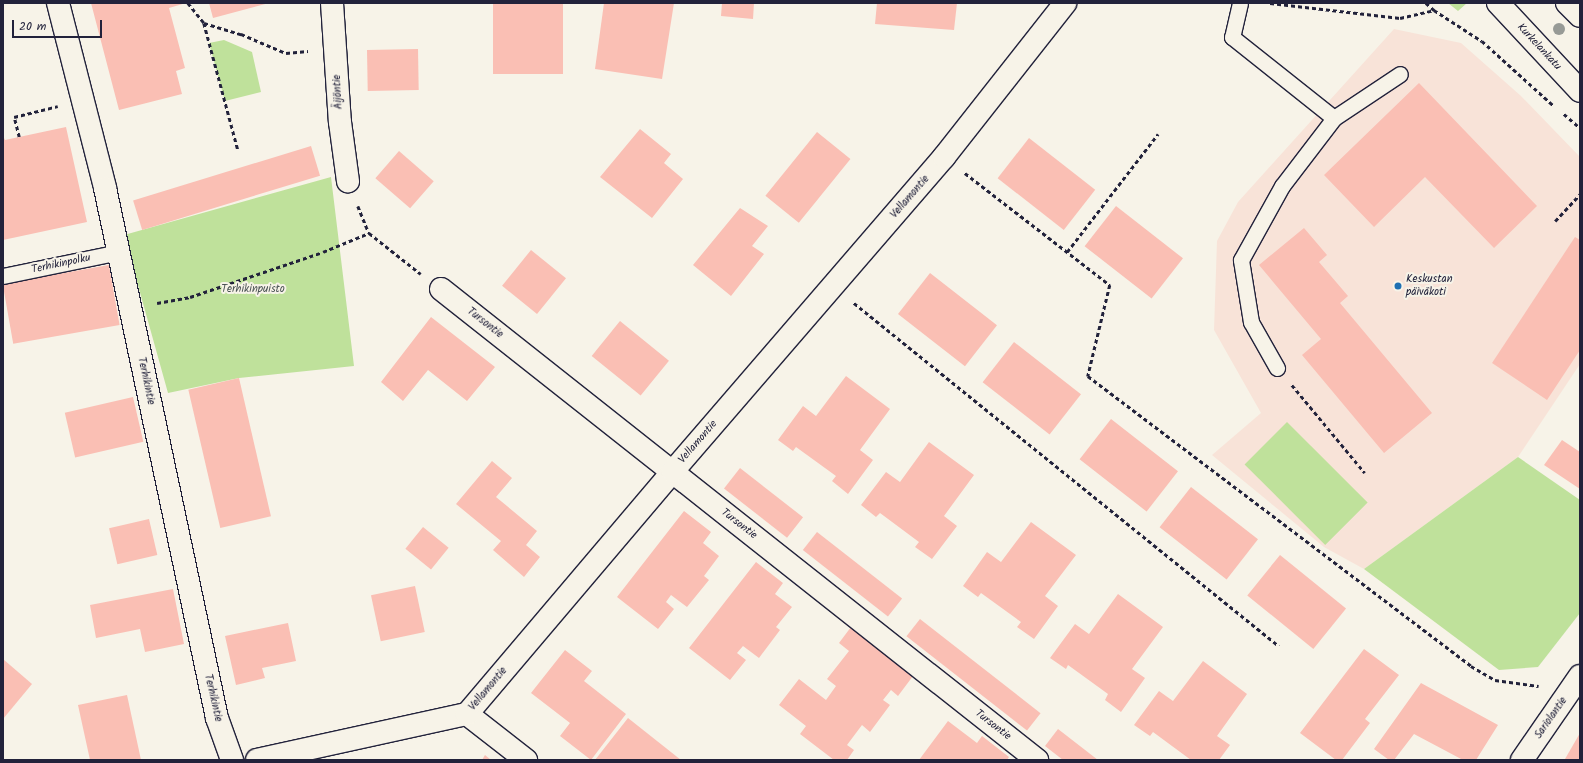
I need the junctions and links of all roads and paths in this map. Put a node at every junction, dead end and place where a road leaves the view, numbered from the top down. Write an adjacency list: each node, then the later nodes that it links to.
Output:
1 (58, 3): 16 (street, Terhikintie)
2 (188, 3): 12 (path)
3 (332, 3): 13 (street, Äijöntie)
4 (1065, 3): 36 (street, Vellamontie)
5 (1240, 3): 19 (lane)
6 (1270, 3): 10 (path)
7 (1426, 3): 10 (path)
8 (1498, 3): 15 (street, Kurkelankatu)
9 (1567, 3): 11 (street)
10 (1434, 10): 17 (path)
11 (1580, 16)
12 (204, 23): 13 (path); 23 (path)
13 (336, 48): 25 (street, Äijöntie)
14 (1400, 74): 19 (lane)
15 (1580, 91)
16 (83, 100): 22 (path); 29 (street, Terhikintie)
17 (1557, 108)
18 (1563, 113): 20 (path)
19 (1334, 118): 35 (lane)
20 (1580, 128)
21 (1158, 134): 30 (path)
22 (19, 137)
23 (238, 150)
24 (960, 169): 30 (path)
25 (348, 181): 28 (path)
26 (1580, 194): 27 (path)
27 (1555, 221)
28 (369, 233): 32 (path); 34 (path)
29 (119, 252): 31 (lane, Terhikinpolku); 34 (street, Terhikintie)
30 (1067, 252): 40 (path)
31 (3, 276)
32 (441, 289): 36 (street, Tursontie)
33 (849, 299): 38 (path)
34 (131, 308): 42 (street, Terhikintie)
35 (1277, 368): 37 (path)
36 (673, 471): 41 (street, Vellamontie); 45 (street, Tursontie)
37 (1365, 473)
38 (1279, 646)
39 (1580, 676): 46 (street, Sariolantie)
40 (1542, 686)
41 (467, 714): 43 (street, Vellamontie); 44 (street)
42 (232, 760)
43 (257, 760)
44 (526, 760)
45 (1037, 760)
46 (1522, 760)

